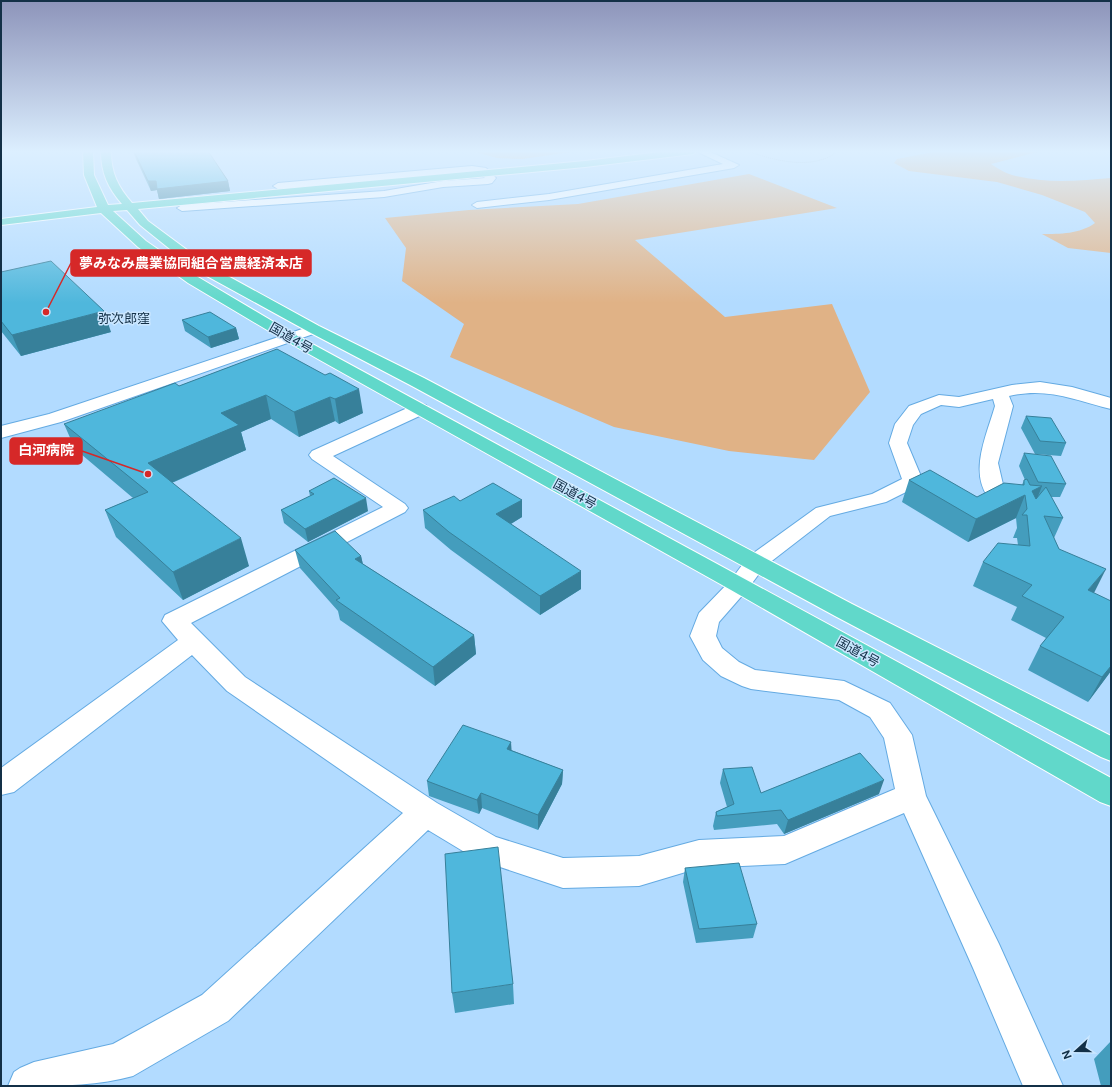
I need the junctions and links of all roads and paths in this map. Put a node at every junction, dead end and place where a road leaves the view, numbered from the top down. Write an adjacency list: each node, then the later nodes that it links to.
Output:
1 (101, 202): 12 (highway, 国道4号)
2 (125, 202): 9 (highway, 国道4号)
3 (187, 202): 9 (highway)
4 (268, 202): 10 (street)
5 (365, 202): 11 (street)
6 (507, 202): 7 (street)
7 (496, 203): 8 (street)
8 (477, 205)
9 (130, 207): 12 (highway); 14 (highway, 国道4号)
10 (182, 208)
11 (369, 208)
12 (104, 209): 13 (highway); 15 (highway, 国道4号)
13 (1, 222)
14 (314, 329): 15 (street); 21 (highway, 国道4号)
15 (289, 337): 18 (highway, 国道4号); 19 (street)
16 (999, 393): 17 (street); 20 (street); 21 (street)
17 (1111, 404)
18 (420, 409): 22 (highway, 国道4号); 23 (street)
19 (1, 432)
20 (995, 493)
21 (756, 562): 22 (street); 24 (highway, 国道4号)
22 (739, 585): 26 (highway, 国道4号); 27 (street)
23 (194, 641): 25 (street); 28 (street)
24 (1111, 749)
25 (3, 783)
26 (1111, 793)
27 (911, 796): 28 (street); 30 (street)
28 (426, 812): 29 (street)
29 (28, 1086)
30 (1043, 1086)

